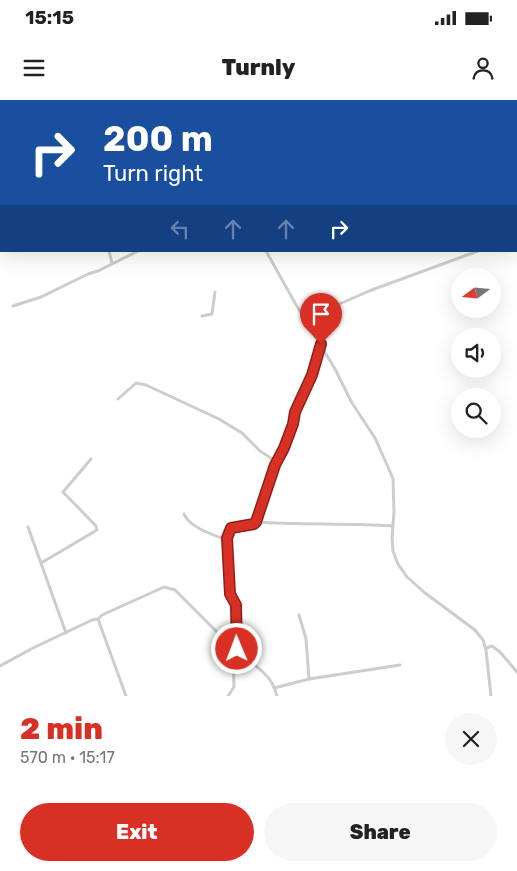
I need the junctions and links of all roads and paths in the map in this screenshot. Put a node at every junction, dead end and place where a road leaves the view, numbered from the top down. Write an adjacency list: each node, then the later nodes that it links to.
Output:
1 (109, 252): 5 (street)
2 (136, 252): 5 (street)
3 (267, 252): 9 (street)
4 (475, 252): 9 (street)
5 (112, 263): 7 (street)
6 (215, 292): 8 (street)
7 (13, 306)
8 (202, 316)
9 (305, 319): 10 (street)
10 (321, 344): 13 (street); 16 (street)
11 (118, 399): 13 (street)
12 (92, 459): 19 (street)
13 (277, 462): 15 (street)
14 (184, 514): 18 (street)
15 (256, 522): 16 (street); 18 (street)
16 (393, 526): 24 (street)
17 (28, 527): 19 (street)
18 (227, 540): 23 (street)
19 (41, 563): 22 (street)
20 (299, 616): 28 (street)
21 (98, 619): 22 (street); 23 (street); 30 (street)
22 (66, 633): 26 (street)
23 (235, 648): 29 (street); 31 (street)
24 (486, 648): 27 (street); 33 (street)
25 (400, 665): 28 (street)
26 (0, 666)
27 (517, 672)
28 (309, 679): 29 (street)
29 (274, 688): 32 (street)
30 (126, 696)
31 (228, 696)
32 (277, 696)
33 (491, 696)

